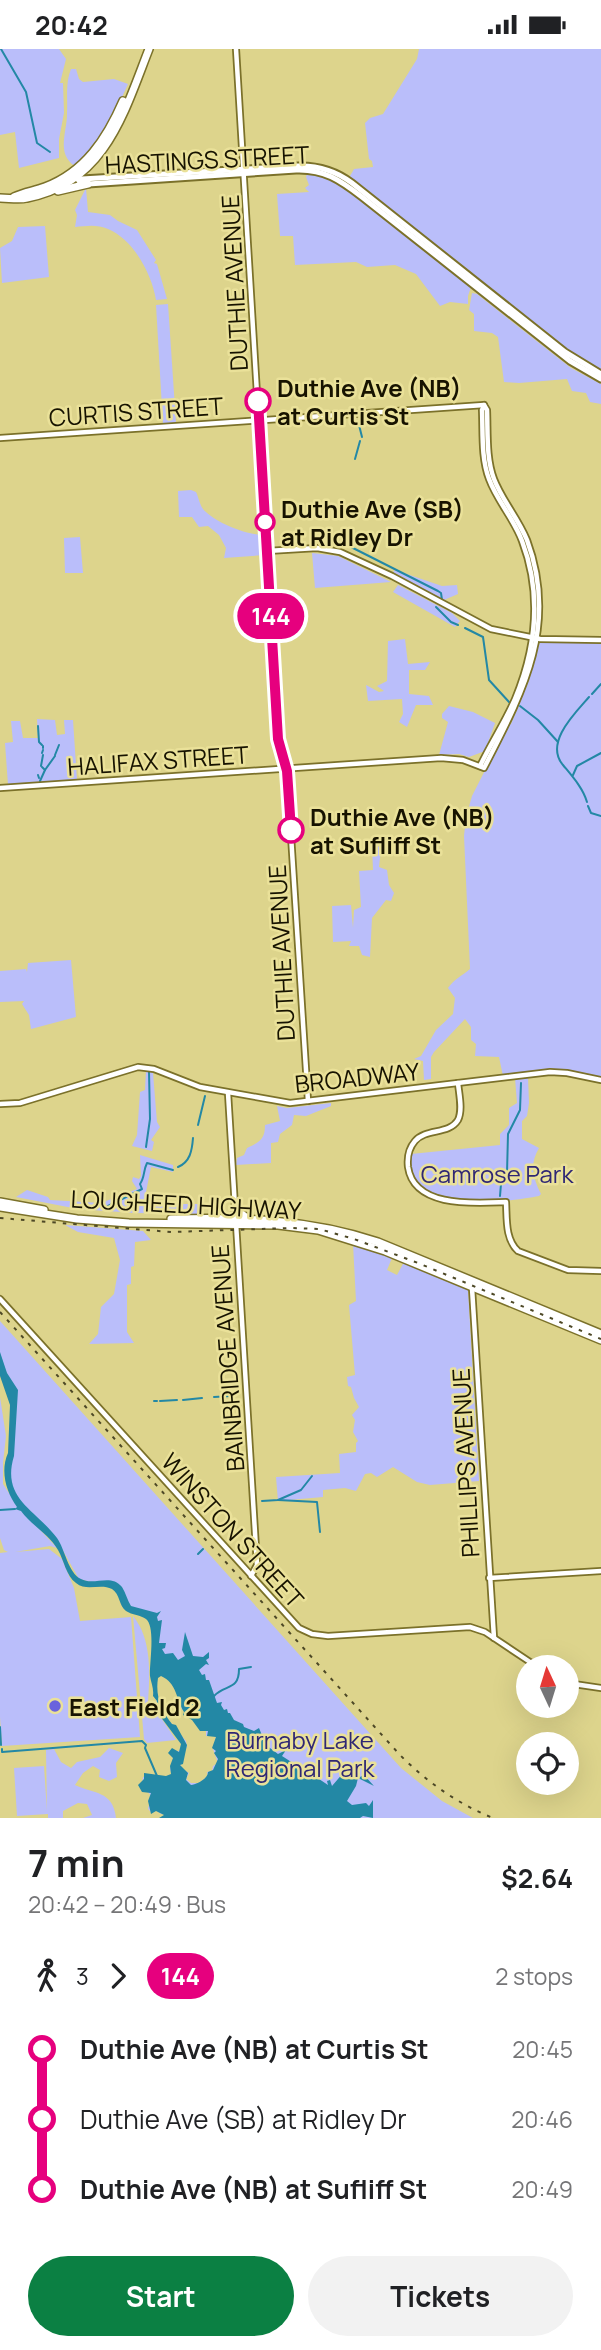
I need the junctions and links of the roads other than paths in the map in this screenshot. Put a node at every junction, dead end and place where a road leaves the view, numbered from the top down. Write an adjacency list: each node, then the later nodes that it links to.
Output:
1 (146, 49): 4 (main road)
2 (236, 49): 3 (street, DUTHIE AVENUE)
3 (244, 171): 4 (main road, HASTINGS STREET); 5 (main road, HASTINGS STREET); 5 (main road, HASTINGS STREET); 6 (main road, HASTINGS STREET); 11 (street, DUTHIE AVENUE)
4 (75, 174): 6 (main road, HASTINGS STREET); 7 (main road, HASTINGS STREET); 8 (main road, HASTINGS STREET)
5 (343, 179): 10 (main road)
6 (88, 184): 7 (main road)
7 (54, 189): 8 (main road, HASTINGS STREET)
8 (14, 197): 9 (main road, HASTINGS STREET)
9 (0, 198)
10 (601, 377)
11 (259, 420): 12 (street, CURTIS STREET); 13 (street, DUTHIE AVENUE); 14 (street, CURTIS STREET)
12 (0, 438)
13 (267, 550): 14 (street); 16 (street, DUTHIE AVENUE)
14 (535, 637): 15 (street); 16 (street, HALIFAX STREET)
15 (601, 640)
16 (286, 768): 17 (street, HALIFAX STREET); 21 (street, DUTHIE AVENUE)
17 (0, 788)
18 (601, 1080): 19 (street, BROADWAY)
19 (458, 1083): 21 (street, BROADWAY); 28 (street)
20 (228, 1093): 21 (street, BROADWAY); 22 (street, BROADWAY); 25 (street, BAINBRIDGE AVENUE)
21 (307, 1101)
22 (0, 1104)
23 (0, 1202): 27 (main road, LOUGHEED HIGHWAY)
24 (0, 1207): 27 (main road, LOUGHEED HIGHWAY)
25 (234, 1208): 26 (main road); 27 (street, BAINBRIDGE AVENUE)
26 (247, 1219): 27 (main road, LOUGHEED HIGHWAY); 31 (main road, LOUGHEED HIGHWAY)
27 (235, 1221): 29 (main road, LOUGHEED HIGHWAY); 34 (street, BAINBRIDGE AVENUE)
28 (601, 1271)
29 (472, 1287): 32 (main road, LOUGHEED HIGHWAY); 35 (street, PHILLIPS AVENUE)
30 (0, 1299): 34 (street, WINSTON STREET)
31 (601, 1334)
32 (601, 1341)
33 (601, 1570): 35 (street)
34 (251, 1576): 36 (street, WINSTON STREET)
35 (489, 1578): 36 (street, PHILLIPS AVENUE)
36 (494, 1638): 37 (street, WINSTON STREET)
37 (520, 1655)
38 (579, 1685): 39 (street)
39 (601, 1688)

